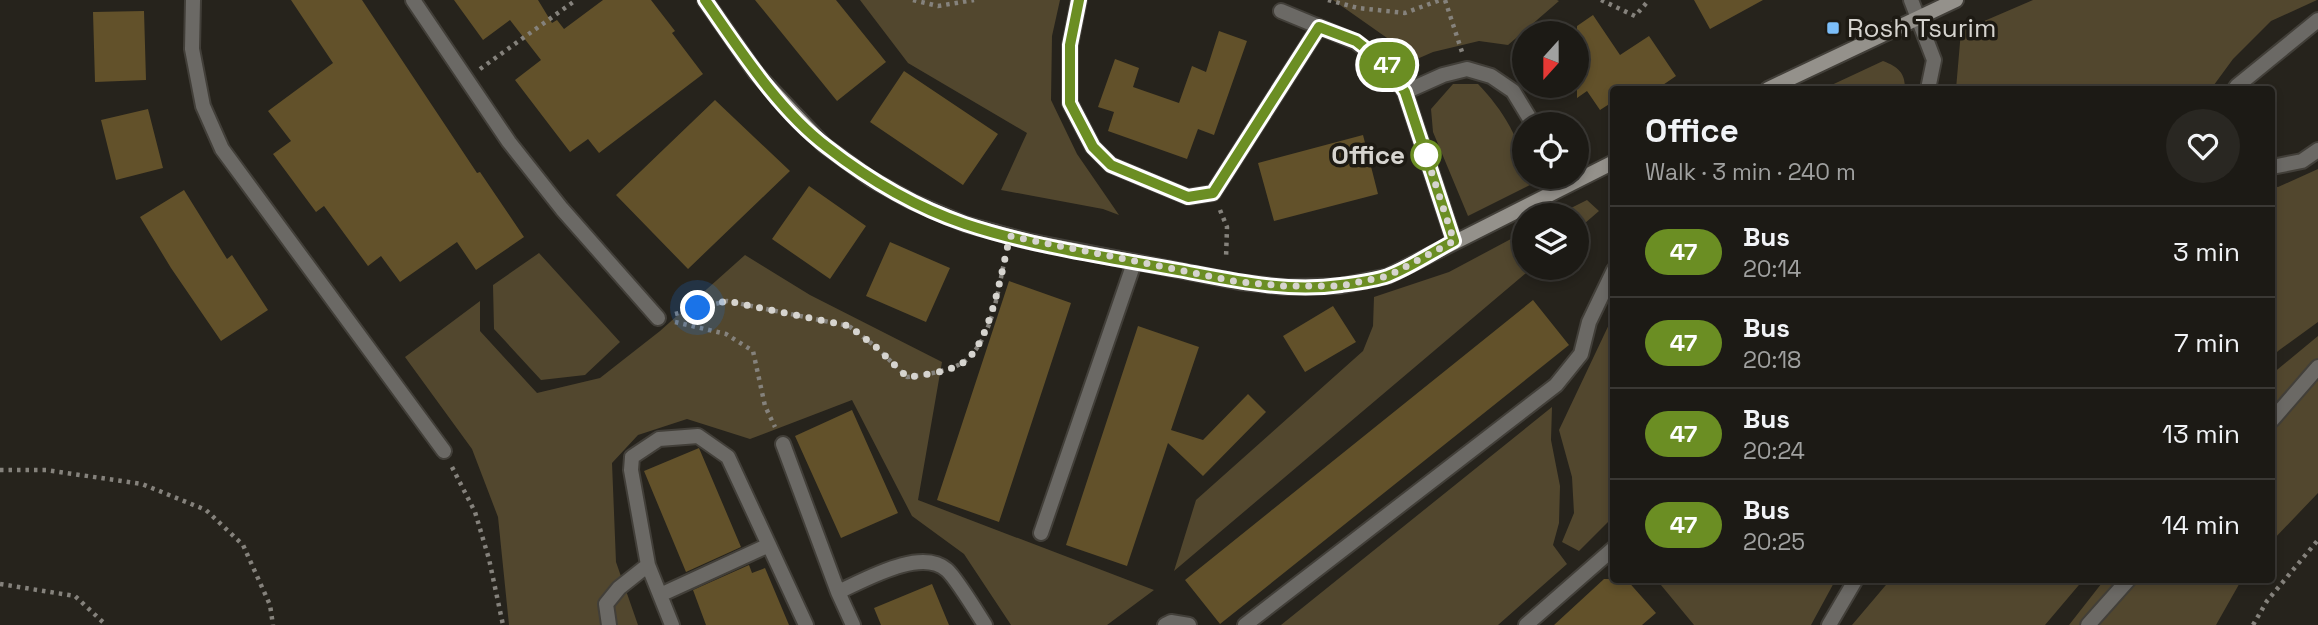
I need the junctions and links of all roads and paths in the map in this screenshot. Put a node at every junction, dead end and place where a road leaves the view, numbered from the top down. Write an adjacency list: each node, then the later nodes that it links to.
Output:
1 (193, 0): 40 (street)
2 (413, 0): 19 (street)
3 (576, 0): 19 (path)
4 (705, 0): 31 (street)
5 (912, 0): 6 (path)
6 (974, 0)
7 (1079, 0): 30 (street)
8 (1328, 0): 9 (path)
9 (1442, 0): 18 (path)
10 (1601, 0): 11 (path)
11 (1649, 0)
12 (1911, 0): 15 (street)
13 (1956, 0): 15 (street)
14 (1281, 11): 17 (street)
15 (1919, 17): 20 (street); 21 (street)
16 (2318, 20): 22 (street)
17 (1319, 27): 23 (street); 30 (street)
18 (1467, 69): 23 (street); 24 (street)
19 (466, 78): 36 (street)
20 (1774, 86)
21 (1929, 86)
22 (2236, 86)
23 (1405, 92): 32 (street)
24 (1526, 112)
25 (2318, 150): 26 (street)
26 (2275, 166)
27 (1610, 168): 28 (street)
28 (1589, 174)
29 (1550, 189): 32 (street)
30 (1213, 193): 35 (path)
31 (1010, 236): 33 (street); 36 (path)
32 (1454, 241): 35 (street)
33 (1134, 262): 35 (street); 42 (street)
34 (1610, 278): 62 (street)
35 (1224, 279)
36 (658, 318): 39 (path)
37 (2318, 368): 38 (street)
38 (2275, 416)
39 (783, 444): 50 (street)
40 (443, 451): 54 (path)
41 (0, 470): 53 (path)
42 (1041, 533)
43 (2318, 540): 66 (path)
44 (769, 545): 46 (street); 51 (street); 57 (street)
45 (1610, 552): 63 (street)
46 (648, 565): 51 (street); 55 (street)
47 (1854, 583): 64 (street)
48 (2125, 583): 65 (street)
49 (0, 584): 52 (path)
50 (838, 592): 58 (street); 59 (street)
51 (660, 595): 56 (street)
52 (106, 625)
53 (273, 625)
54 (503, 625)
55 (609, 625)
56 (672, 625)
57 (806, 625)
58 (853, 625)
59 (985, 625)
60 (1165, 625): 61 (street)
61 (1189, 625)
62 (1245, 625)
63 (1526, 625)
64 (1829, 625)
65 (2088, 625)
66 (2253, 625)

